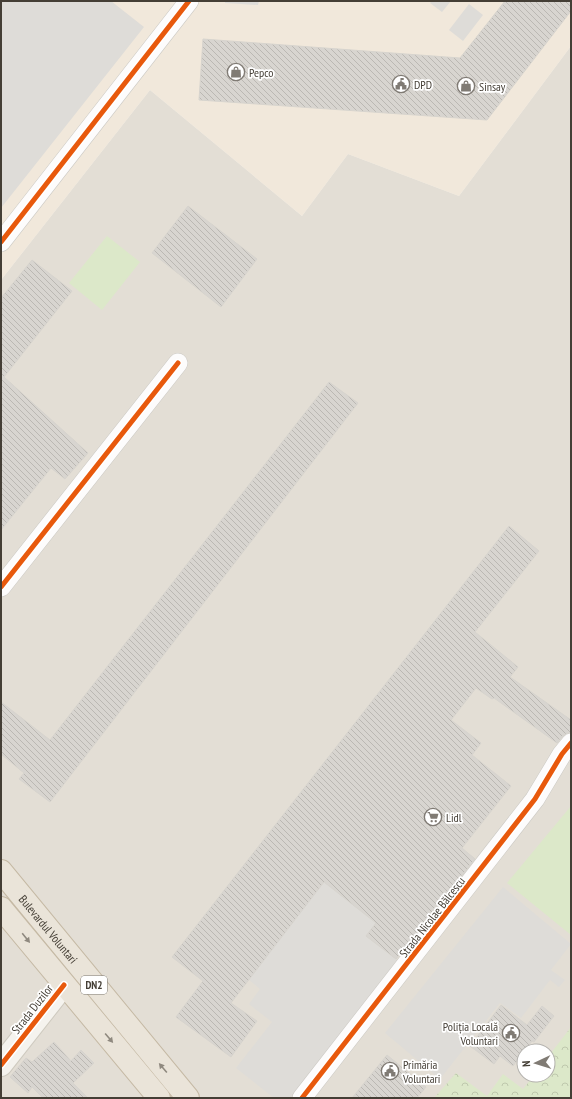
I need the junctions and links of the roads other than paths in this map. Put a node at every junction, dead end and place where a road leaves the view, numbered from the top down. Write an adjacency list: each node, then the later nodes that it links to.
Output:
1 (189, 1): 2 (street)
2 (1, 242)
3 (178, 363): 4 (street)
4 (1, 587)
5 (571, 743): 12 (street, Strada Nicolae Bălcescu)
6 (1, 871): 11 (highway, Bulevardul Voluntari / DN2, one-way to 6)
7 (1, 908): 8 (highway, Bulevardul Voluntari / DN2, one-way to 8)
8 (64, 984): 9 (street, Strada Duzilor); 10 (highway, Bulevardul Voluntari / DN2, one-way to 10)
9 (1, 1064)
10 (159, 1098)
11 (188, 1098)
12 (302, 1098)

